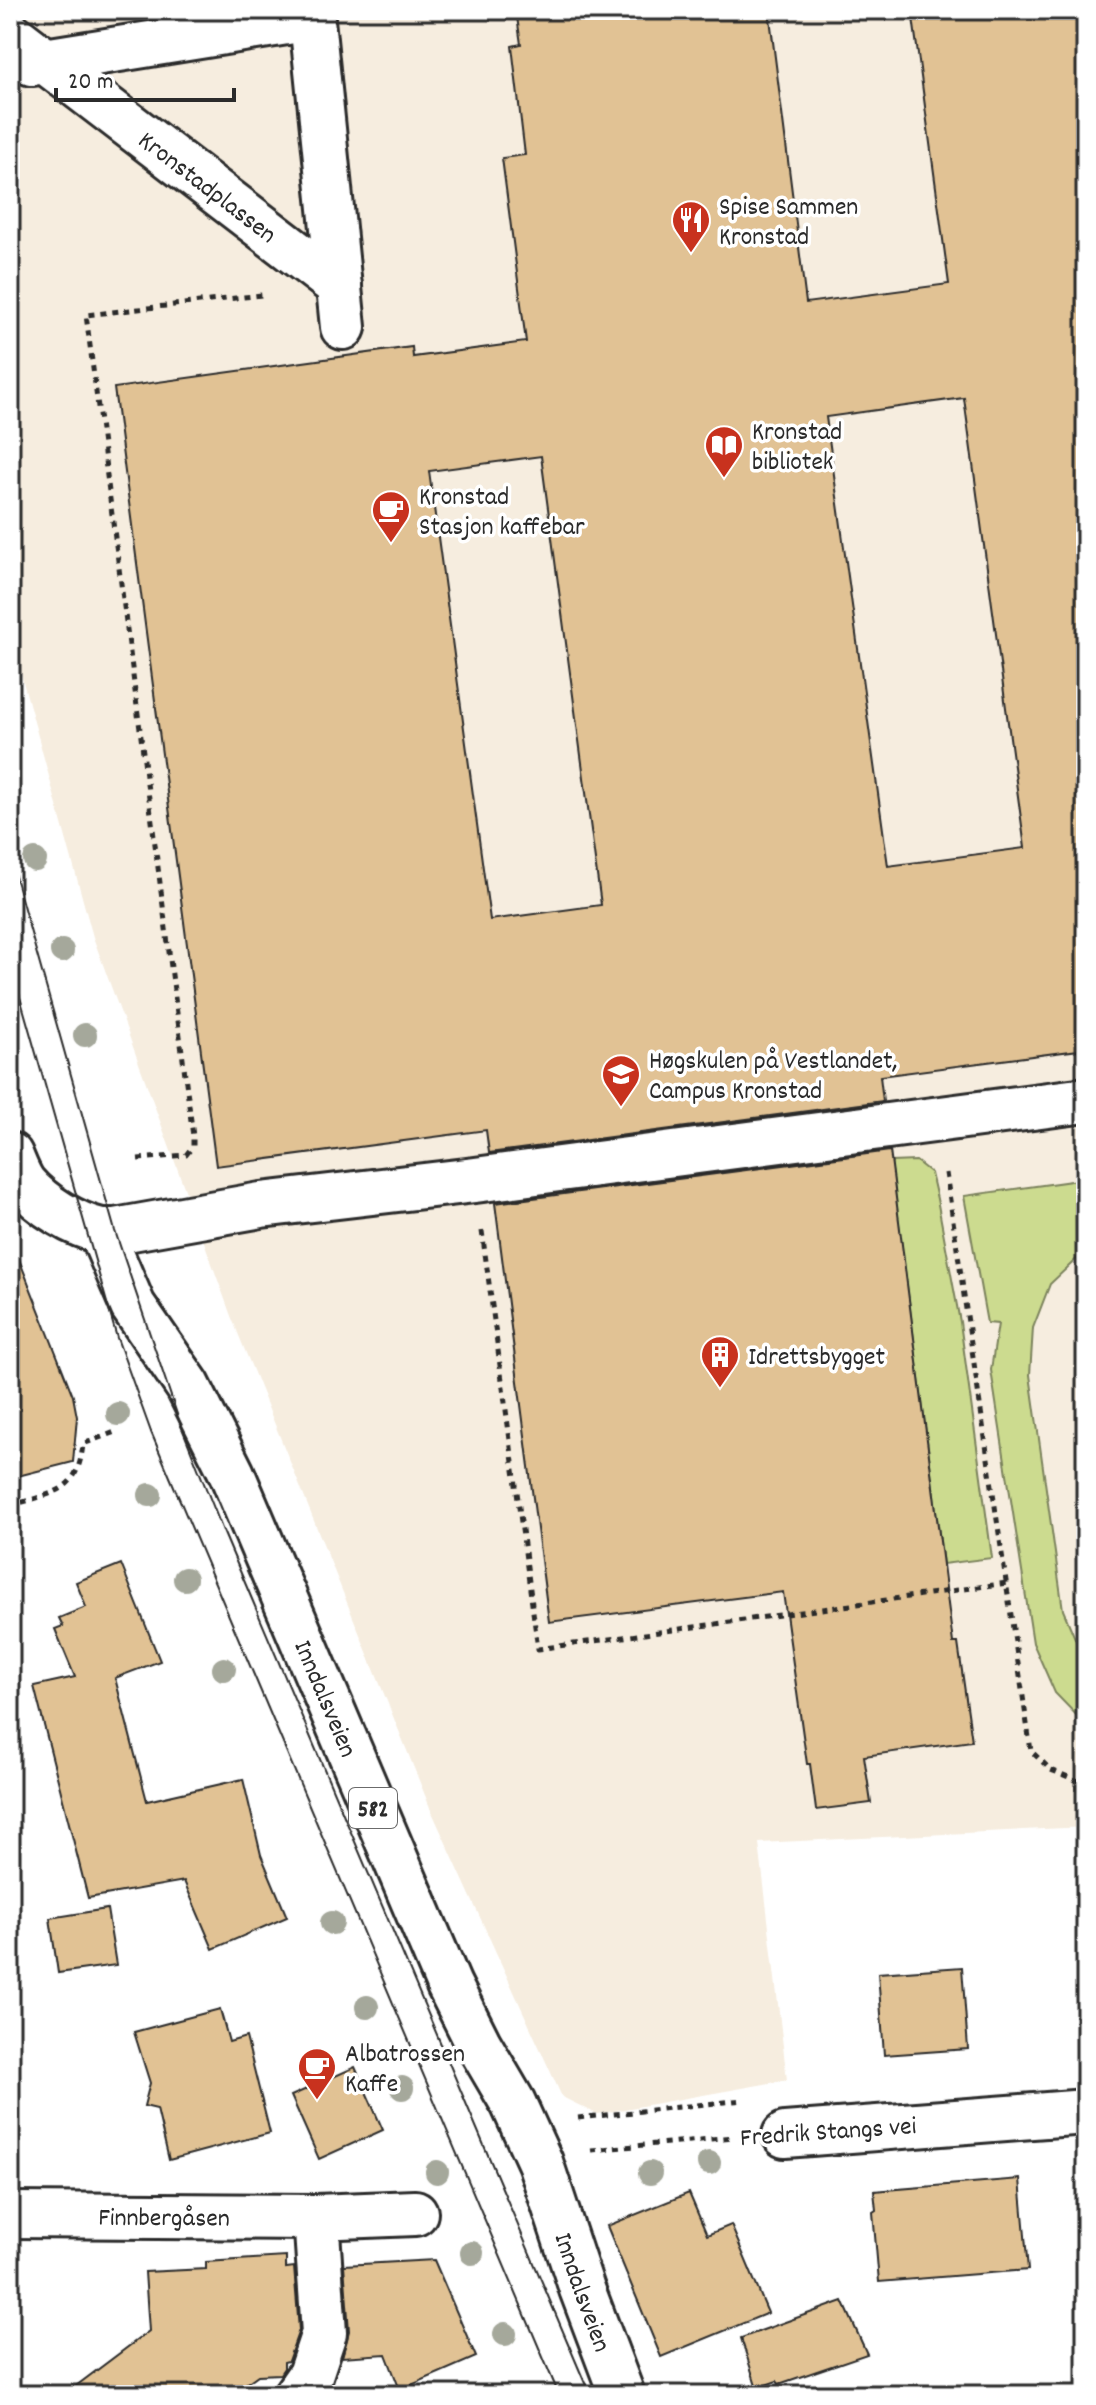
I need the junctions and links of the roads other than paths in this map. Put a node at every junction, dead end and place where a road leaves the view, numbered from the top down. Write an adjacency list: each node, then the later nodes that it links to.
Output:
1 (312, 14): 3 (street); 3 (street, Kronstadplassen)
2 (10, 34): 3 (street, Kronstadplassen)
3 (29, 63)
4 (1086, 1100): 6 (street)
5 (14, 1175): 6 (street)
6 (101, 1231): 13 (street, Inndalsveien / 582)
7 (1086, 2112): 8 (street, Fredrik Stangs vei)
8 (785, 2135)
9 (415, 2213): 11 (street)
10 (10, 2215): 11 (street, Finnbergåsen)
11 (316, 2217): 12 (street)
12 (296, 2395)
13 (622, 2395)

